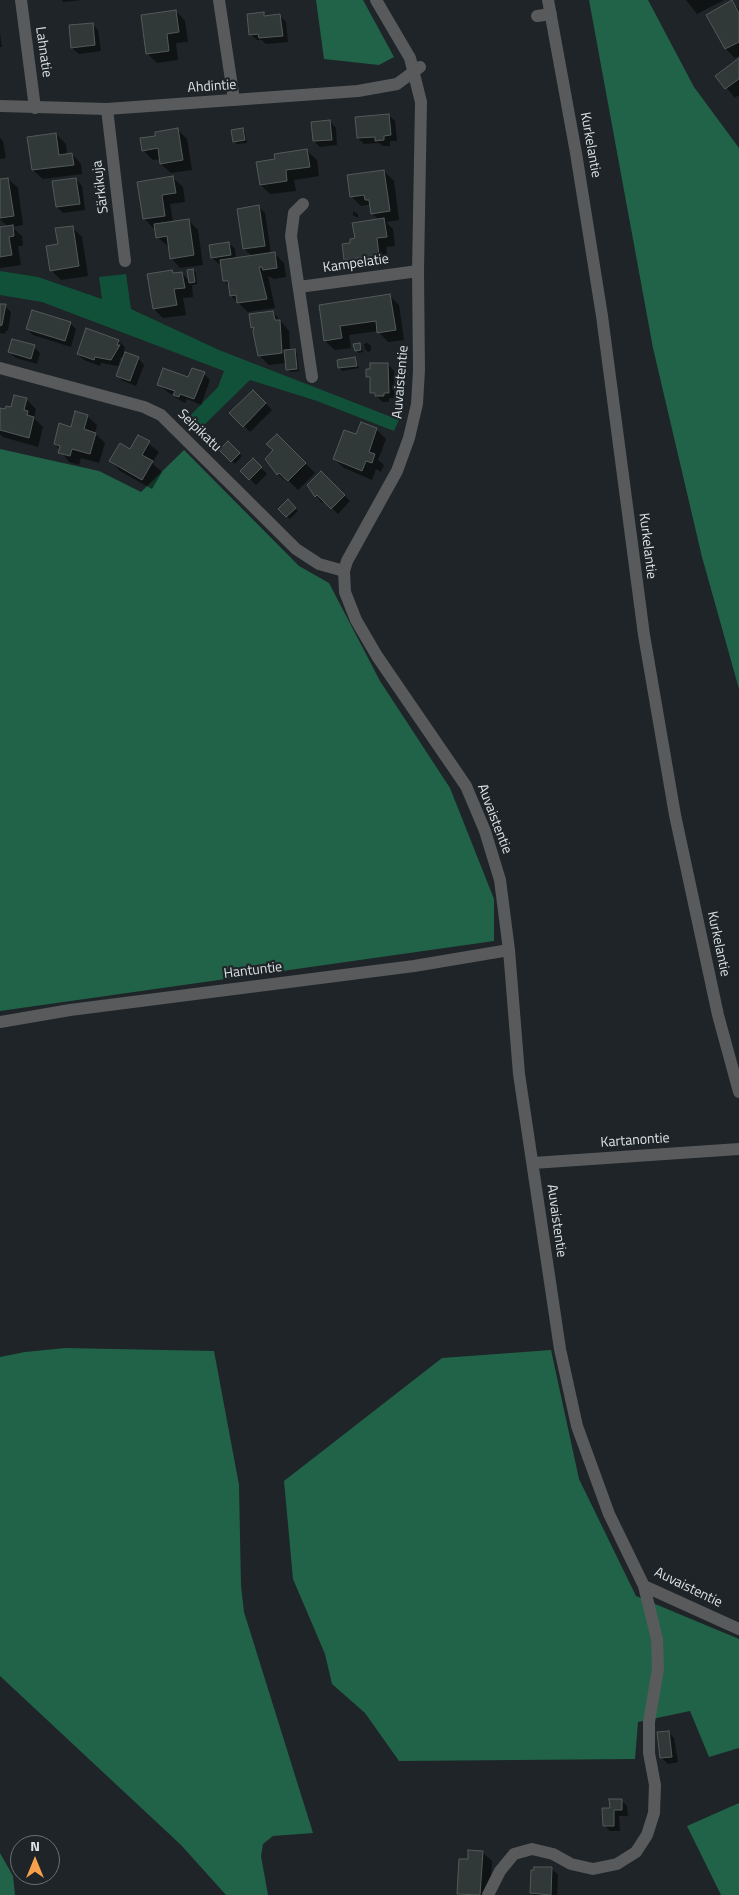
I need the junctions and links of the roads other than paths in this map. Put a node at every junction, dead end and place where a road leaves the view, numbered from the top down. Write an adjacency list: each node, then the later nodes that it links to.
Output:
1 (21, 0): 10 (street, Lahnatie)
2 (220, 0): 8 (street)
3 (376, 0): 7 (street, Auvaistentie)
4 (548, 0): 5 (street, Kurkelantie)
5 (551, 14): 6 (street); 21 (street, Kurkelantie)
6 (537, 16)
7 (417, 69): 8 (street, Ahdintie); 14 (street, Auvaistentie)
8 (234, 100): 11 (street, Ahdintie)
9 (0, 106): 10 (street, Ahdintie)
10 (35, 108): 11 (street, Ahdintie)
11 (107, 109): 13 (street, Särkikuja)
12 (303, 204): 15 (street)
13 (125, 261)
14 (418, 271): 15 (street, Kampelatie); 18 (street, Auvaistentie)
15 (299, 287): 17 (street)
16 (0, 368): 18 (street, Seipikatu)
17 (312, 377)
18 (344, 571): 19 (street, Auvaistentie)
19 (510, 950): 20 (street, Hantuntie); 23 (street, Auvaistentie)
20 (0, 1022)
21 (739, 1092)
22 (739, 1149): 23 (street, Kartanontie)
23 (533, 1164): 24 (street, Auvaistentie)
24 (644, 1586): 25 (street, Auvaistentie); 26 (street)
25 (739, 1629)
26 (488, 1895)

